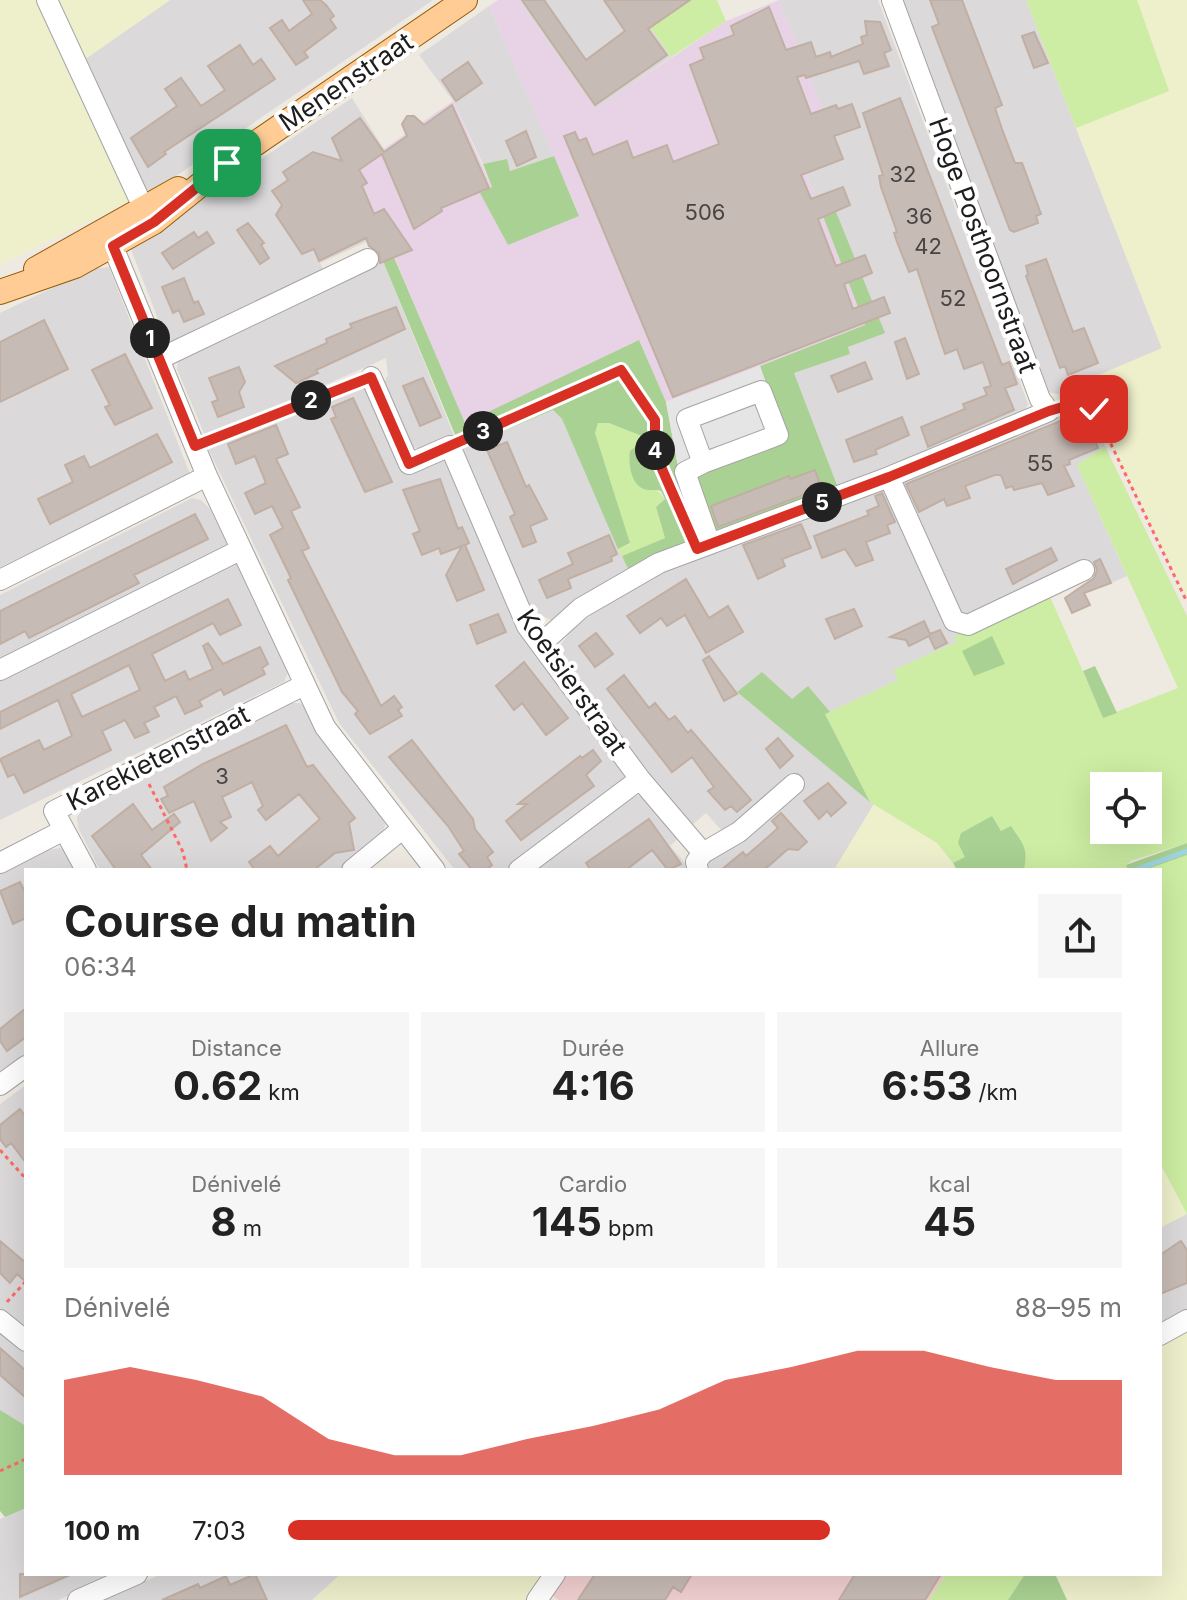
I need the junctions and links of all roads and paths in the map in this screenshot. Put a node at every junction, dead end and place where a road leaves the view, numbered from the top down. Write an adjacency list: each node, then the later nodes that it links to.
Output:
1 (47, 0): 5 (street)
2 (892, 0): 11 (street, Hoge Posthoornstraat)
3 (463, 1): 4 (main road, Menenstraat)
4 (227, 163): 5 (main road, Menenstraat); 6 (main road, Menenstraat)
5 (143, 207): 6 (main road, Menenstraat)
6 (109, 237): 8 (main road, Menenstraat); 9 (street)
7 (368, 259): 9 (street)
8 (3, 290)
9 (159, 359): 12 (street)
10 (371, 377): 12 (path); 13 (street)
11 (1049, 411): 16 (street); 22 (path)
12 (195, 446): 15 (street)
13 (450, 446): 17 (path); 23 (street, Koetsierstraat)
14 (703, 463): 14 (street); 18 (street)
15 (207, 476): 19 (street); 21 (street)
16 (889, 477): 18 (street); 20 (street)
17 (673, 494)
18 (710, 544): 23 (street)
19 (240, 550): 24 (street); 25 (street)
20 (1084, 570)
21 (0, 580)
22 (1187, 602)
23 (541, 644): 27 (street, Koetsierstraat)
24 (0, 670)
25 (304, 685): 26 (street, Karekietenstraat); 29 (street)
26 (140, 766): 30 (street, Karekietenstraat); 34 (path)
27 (640, 779): 31 (street, Koetsierstraat); 37 (street, Koetsierstraat)
28 (794, 784): 31 (street, Koetsierstraat)
29 (402, 829): 35 (street); 36 (street)
30 (64, 830): 32 (street, Karekietenstraat); 33 (street)
31 (701, 861)
32 (0, 863)
33 (85, 868)
34 (186, 868)
35 (354, 868)
36 (433, 868)
37 (522, 868)
38 (24, 1067): 39 (street)
39 (0, 1085)
40 (0, 1150): 41 (path)
41 (24, 1177)
42 (24, 1283): 43 (path)
43 (0, 1310)
44 (0, 1320): 47 (street)
45 (1187, 1320): 46 (street)
46 (1162, 1334)
47 (24, 1339)
48 (24, 1460): 49 (path)
49 (0, 1471)
50 (132, 1576): 52 (street)
51 (554, 1576): 53 (street)
52 (78, 1600)
53 (537, 1600)

